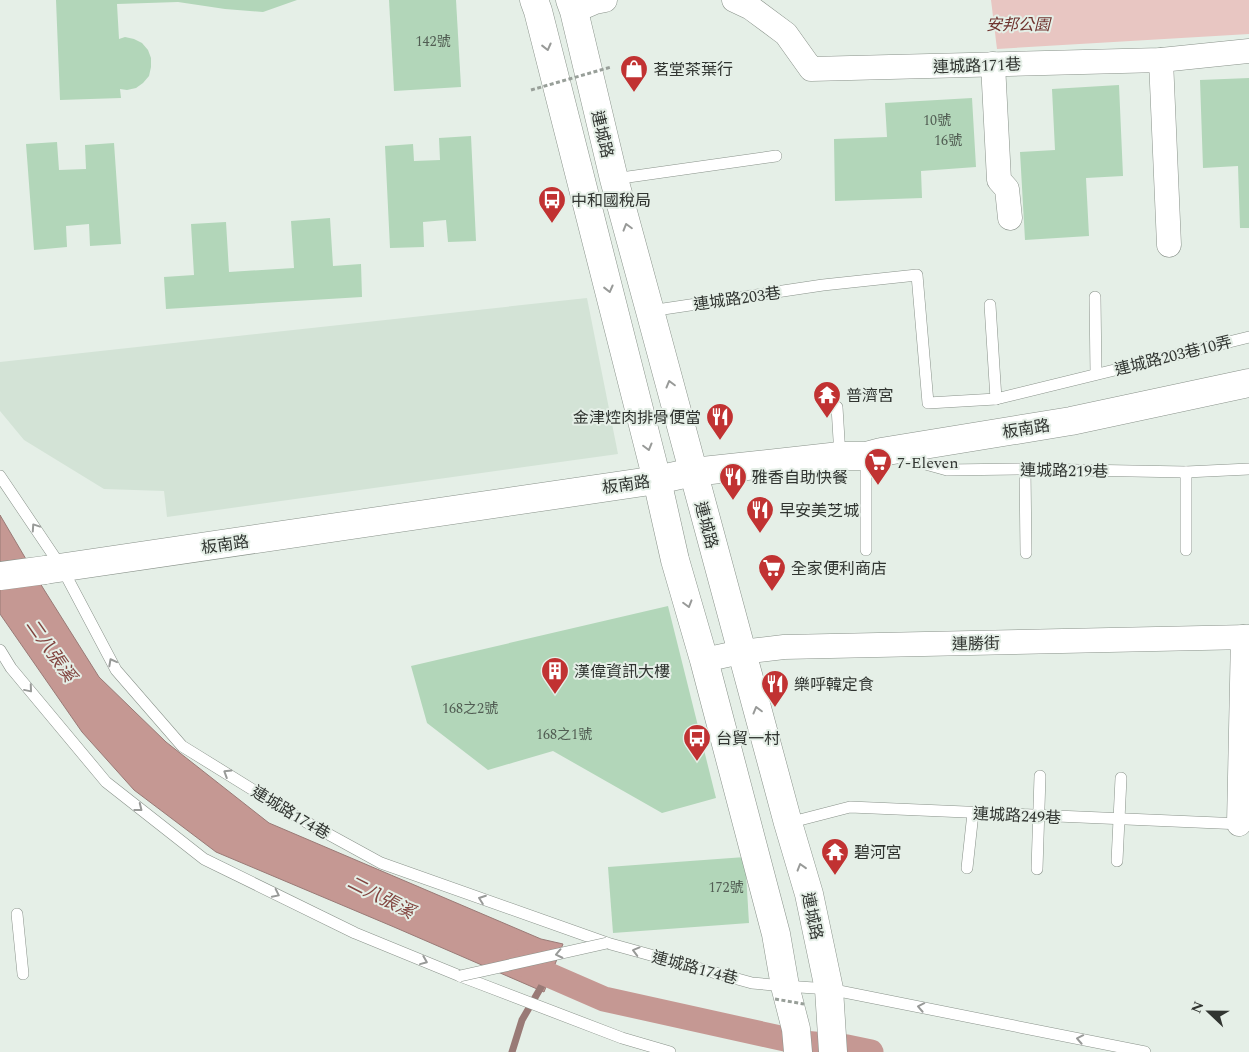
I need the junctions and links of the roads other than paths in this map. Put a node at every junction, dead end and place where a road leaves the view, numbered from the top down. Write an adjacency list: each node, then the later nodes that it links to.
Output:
1 (534, 0): 28 (main road, 連城路, one-way to 28)
2 (605, 0): 4 (street)
3 (734, 0): 7 (street, 連城路171巷)
4 (572, 5): 9 (main road, 連城路)
5 (1249, 52): 6 (street, 連城路171巷)
6 (1161, 60): 7 (street, 連城路171巷); 11 (street)
7 (993, 64): 10 (street)
8 (776, 156): 9 (lane)
9 (614, 179): 15 (main road, 連城路, one-way to 9)
10 (1010, 218)
11 (1169, 245)
12 (823, 285): 15 (lane, 連城路203巷); 19 (lane, 連城路203巷10弄)
13 (1095, 297): 17 (lane, 連城路203巷10弄)
14 (990, 305): 19 (lane)
15 (650, 311): 25 (main road, 連城路, one-way to 15)
16 (1249, 337): 17 (lane, 連城路203巷10弄)
17 (1096, 374): 19 (lane, 連城路203巷10弄)
18 (1249, 383): 21 (main road, 板南路)
19 (996, 399)
20 (837, 407): 22 (lane)
21 (874, 454): 22 (main road, 板南路); 23 (lane, 連城路219巷); 29 (lane)
22 (840, 456): 25 (main road, 板南路)
23 (1025, 469): 26 (lane, 連城路219巷); 31 (lane)
24 (1249, 469): 26 (lane, 連城路219巷)
25 (693, 472): 28 (main road, 板南路); 36 (main road, 連城路)
26 (1186, 472): 30 (lane)
27 (0, 476): 32 (lane, 連城路174巷, one-way to 27)
28 (657, 480): 32 (main road, 板南路); 37 (main road, 連城路, one-way to 37)
29 (866, 550)
30 (1186, 550)
31 (1026, 553)
32 (54, 569): 33 (main road, 板南路, bridge); 49 (lane, 連城路174巷, one-way to 32)
33 (0, 576)
34 (1246, 637): 36 (street, 連勝街); 44 (street)
35 (0, 650): 51 (lane, one-way to 51)
36 (741, 652): 37 (street, 連勝街); 43 (main road, 連城路, one-way to 36)
37 (704, 660): 53 (main road, 連城路)
38 (1040, 776): 41 (lane)
39 (1121, 778): 42 (lane)
40 (973, 812): 41 (lane, 連城路249巷); 43 (lane, 連城路249巷); 46 (lane)
41 (1039, 816): 42 (lane, 連城路249巷); 47 (lane)
42 (1119, 819): 44 (lane, 連城路249巷); 45 (lane)
43 (788, 823): 52 (main road, 連城路, one-way to 43)
44 (1244, 824)
45 (1116, 861)
46 (967, 868)
47 (1037, 869)
48 (17, 914): 50 (lane)
49 (607, 943): 51 (lane, 連城路174巷, one-way to 51, bridge); 53 (lane, 連城路174巷, one-way to 49)
50 (23, 974)
51 (460, 976): 54 (lane)
52 (829, 989): 53 (lane, 連城路174巷); 56 (main road, 連城路); 57 (lane, 連城路174巷, one-way to 52)
53 (788, 996): 55 (main road, 連城路)
54 (670, 1052)
55 (798, 1052)
56 (833, 1052)
57 (1145, 1052)

